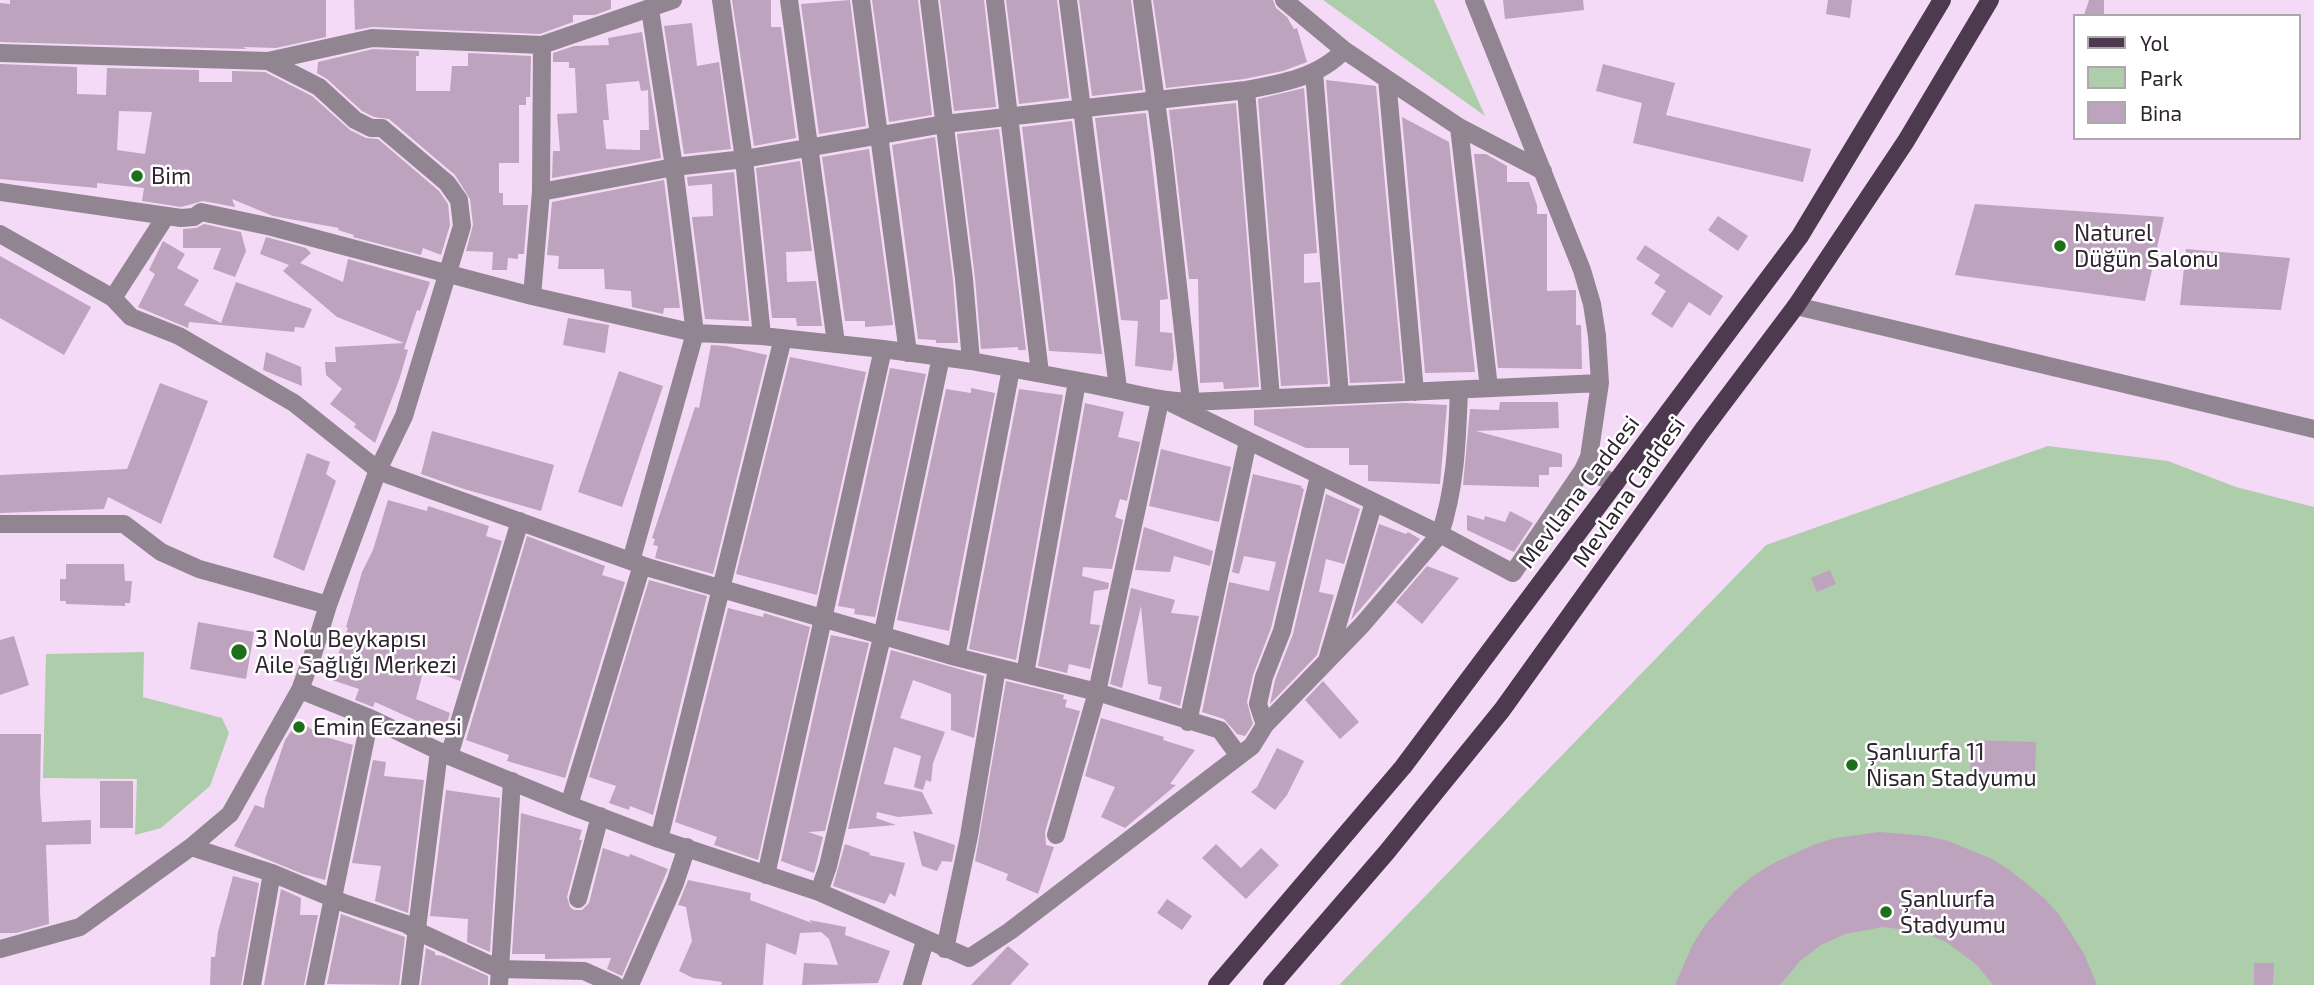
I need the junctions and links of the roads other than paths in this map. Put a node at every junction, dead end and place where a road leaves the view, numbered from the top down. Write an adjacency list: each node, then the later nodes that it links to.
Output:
1 (673, 0): 13 (street)
2 (721, 0): 28 (street)
3 (789, 0): 27 (street)
4 (861, 0): 26 (street)
5 (929, 0): 24 (street)
6 (995, 0): 23 (street)
7 (1068, 0): 22 (street)
8 (1142, 0): 21 (street)
9 (1284, 0): 15 (street)
10 (1474, 0): 30 (street)
11 (1942, 0): 63 (main road, Mevllana Caddesi)
12 (1990, 0): 38 (main road, Mevlana Caddesi)
13 (650, 9): 14 (street); 29 (street)
14 (542, 45): 17 (street); 32 (street)
15 (1344, 50): 18 (street); 19 (street)
16 (0, 53): 17 (street)
17 (268, 61): 35 (street)
18 (1314, 72): 20 (street); 54 (street)
19 (1387, 79): 25 (street); 53 (street)
20 (1246, 90): 21 (street); 55 (street)
21 (1155, 100): 22 (street); 57 (street)
22 (1082, 109): 23 (street); 50 (street)
23 (1009, 117): 24 (street); 48 (street)
24 (944, 124): 26 (street); 46 (street)
25 (1459, 127): 30 (street); 51 (street)
26 (878, 137): 27 (street); 44 (street)
27 (808, 149): 28 (street); 42 (street)
28 (744, 159): 29 (street); 40 (street)
29 (674, 167): 32 (street); 39 (street)
30 (1543, 171): 49 (street)
31 (0, 192): 33 (street)
32 (541, 192): 36 (street)
33 (166, 216): 35 (street); 37 (street)
34 (0, 234): 37 (street)
35 (446, 273): 36 (street); 60 (street)
36 (532, 296): 39 (street)
37 (113, 298): 60 (street)
38 (1796, 306): 58 (street); 108 (main road, Mevlana Caddesi)
39 (695, 332): 40 (street); 68 (street)
40 (762, 336): 41 (street)
41 (783, 338): 42 (street); 69 (street)
42 (836, 343): 43 (street)
43 (883, 349): 44 (street); 71 (street)
44 (908, 353): 45 (street)
45 (941, 357): 46 (street); 72 (street)
46 (971, 361): 47 (street)
47 (1011, 369): 48 (street); 73 (street)
48 (1040, 373): 50 (street)
49 (1600, 383): 51 (street); 61 (street)
50 (1118, 388): 56 (street); 76 (street)
51 (1489, 388): 52 (street)
52 (1459, 390): 53 (street); 67 (street)
53 (1415, 391): 54 (street)
54 (1340, 395): 55 (street)
55 (1270, 398): 57 (street)
56 (1163, 401): 57 (street); 59 (street); 78 (street)
57 (1191, 402)
58 (2314, 429)
59 (1248, 441): 62 (street); 80 (street)
60 (378, 470): 65 (street); 70 (street)
61 (1583, 470): 63 (street); 67 (street)
62 (1319, 476): 64 (street); 81 (street)
63 (1616, 483): 107 (main road, Mevllana Caddesi)
64 (1374, 502): 67 (street); 74 (street)
65 (520, 521): 68 (street); 82 (street)
66 (0, 523): 70 (street)
67 (1440, 534): 74 (street)
68 (637, 563): 69 (street); 85 (street)
69 (722, 588): 71 (street); 88 (street)
70 (328, 606): 77 (street)
71 (822, 617): 72 (street); 92 (street)
72 (882, 637): 73 (street); 93 (street)
73 (956, 657): 75 (street)
74 (1327, 660): 81 (street)
75 (998, 668): 76 (street); 98 (street)
76 (1025, 674): 78 (street)
77 (300, 690): 79 (street); 89 (street)
78 (1097, 692): 80 (street); 87 (street)
79 (370, 718): 82 (street); 94 (street)
80 (1188, 722): 83 (street)
81 (1265, 725): 83 (street)
82 (444, 753): 84 (street); 96 (street)
83 (1239, 756): 98 (street)
84 (512, 781): 85 (street); 100 (street)
85 (569, 805): 86 (street)
86 (600, 816): 88 (street); 95 (street)
87 (1056, 835)
88 (659, 839): 90 (street)
89 (191, 847): 91 (street); 99 (street)
90 (687, 847): 92 (street); 105 (street)
91 (272, 873): 94 (street); 101 (street)
92 (766, 875): 93 (street)
93 (819, 892): 97 (street)
94 (332, 898): 96 (street); 102 (street)
95 (578, 899)
96 (417, 931): 100 (street); 103 (street)
97 (925, 940): 98 (street); 106 (street)
98 (945, 948)
99 (0, 949)
100 (499, 977): 104 (street)
101 (252, 985)
102 (314, 985)
103 (410, 985)
104 (615, 985)
105 (630, 985)
106 (912, 985)
107 (1217, 985)
108 (1272, 985)

